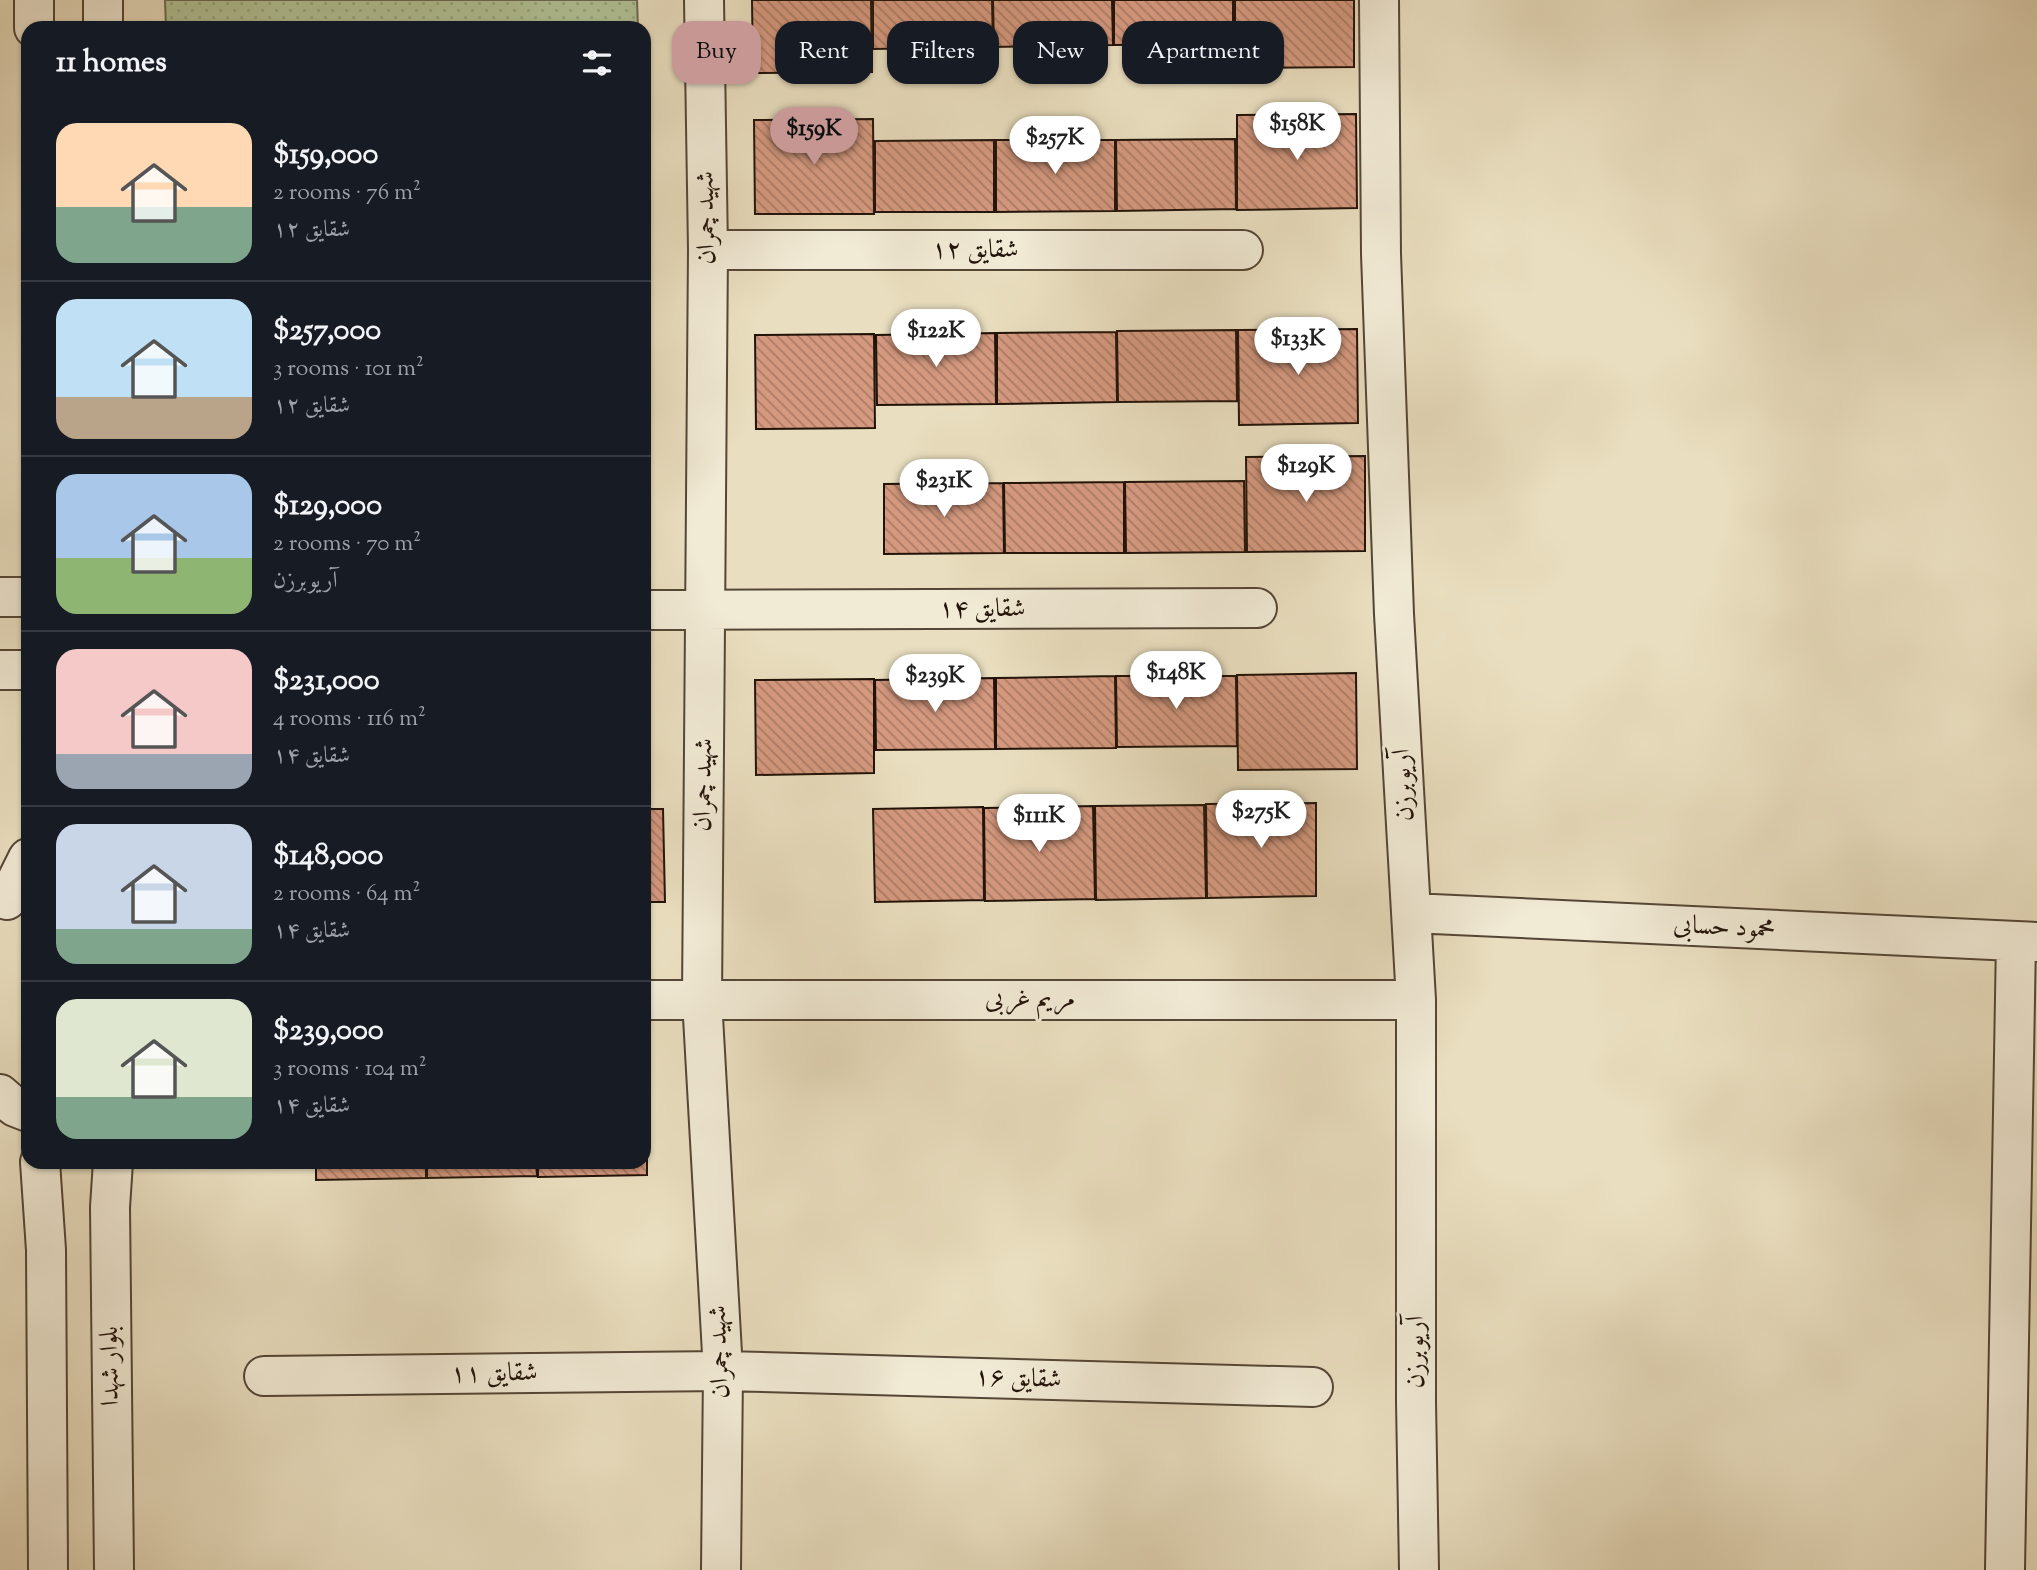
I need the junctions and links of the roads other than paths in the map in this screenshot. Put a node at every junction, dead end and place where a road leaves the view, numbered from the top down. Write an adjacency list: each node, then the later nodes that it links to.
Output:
1 (34, 0): 5 (street)
2 (103, 0): 6 (street)
3 (704, 0): 7 (street, شهید چمران)
4 (1379, 0): 18 (street, آریوبرزن)
5 (34, 21)
6 (103, 21)
7 (708, 250): 8 (street, شقایق ۱۲); 12 (street, شهید چمران)
8 (1243, 250)
9 (0, 597): 10 (street)
10 (21, 597)
11 (1257, 608): 12 (street, شقایق ۱۴)
12 (706, 609): 13 (street, شقایق ۱۴); 20 (street, شهید چمران)
13 (651, 610)
14 (0, 670): 15 (street)
15 (21, 670)
16 (21, 876): 17 (street)
17 (12, 899)
18 (1411, 913): 19 (street, محمود حسابی); 22 (street, آریوبرزن)
19 (2026, 942): 32 (street)
20 (702, 999): 21 (street, مریم غربی); 22 (street, مریم غربی); 25 (street, شهید چمران)
21 (651, 1000)
22 (1416, 1000): 31 (street, آریوبرزن)
23 (40, 1169): 28 (street)
24 (113, 1169): 29 (street, بلوار شهدا)
25 (723, 1371): 26 (street, شقایق ۱۱); 27 (street, شقایق ۱۶); 30 (street, شهید چمران)
26 (264, 1376)
27 (1313, 1387)
28 (48, 1570)
29 (114, 1570)
30 (721, 1570)
31 (1419, 1570)
32 (2005, 1570)

